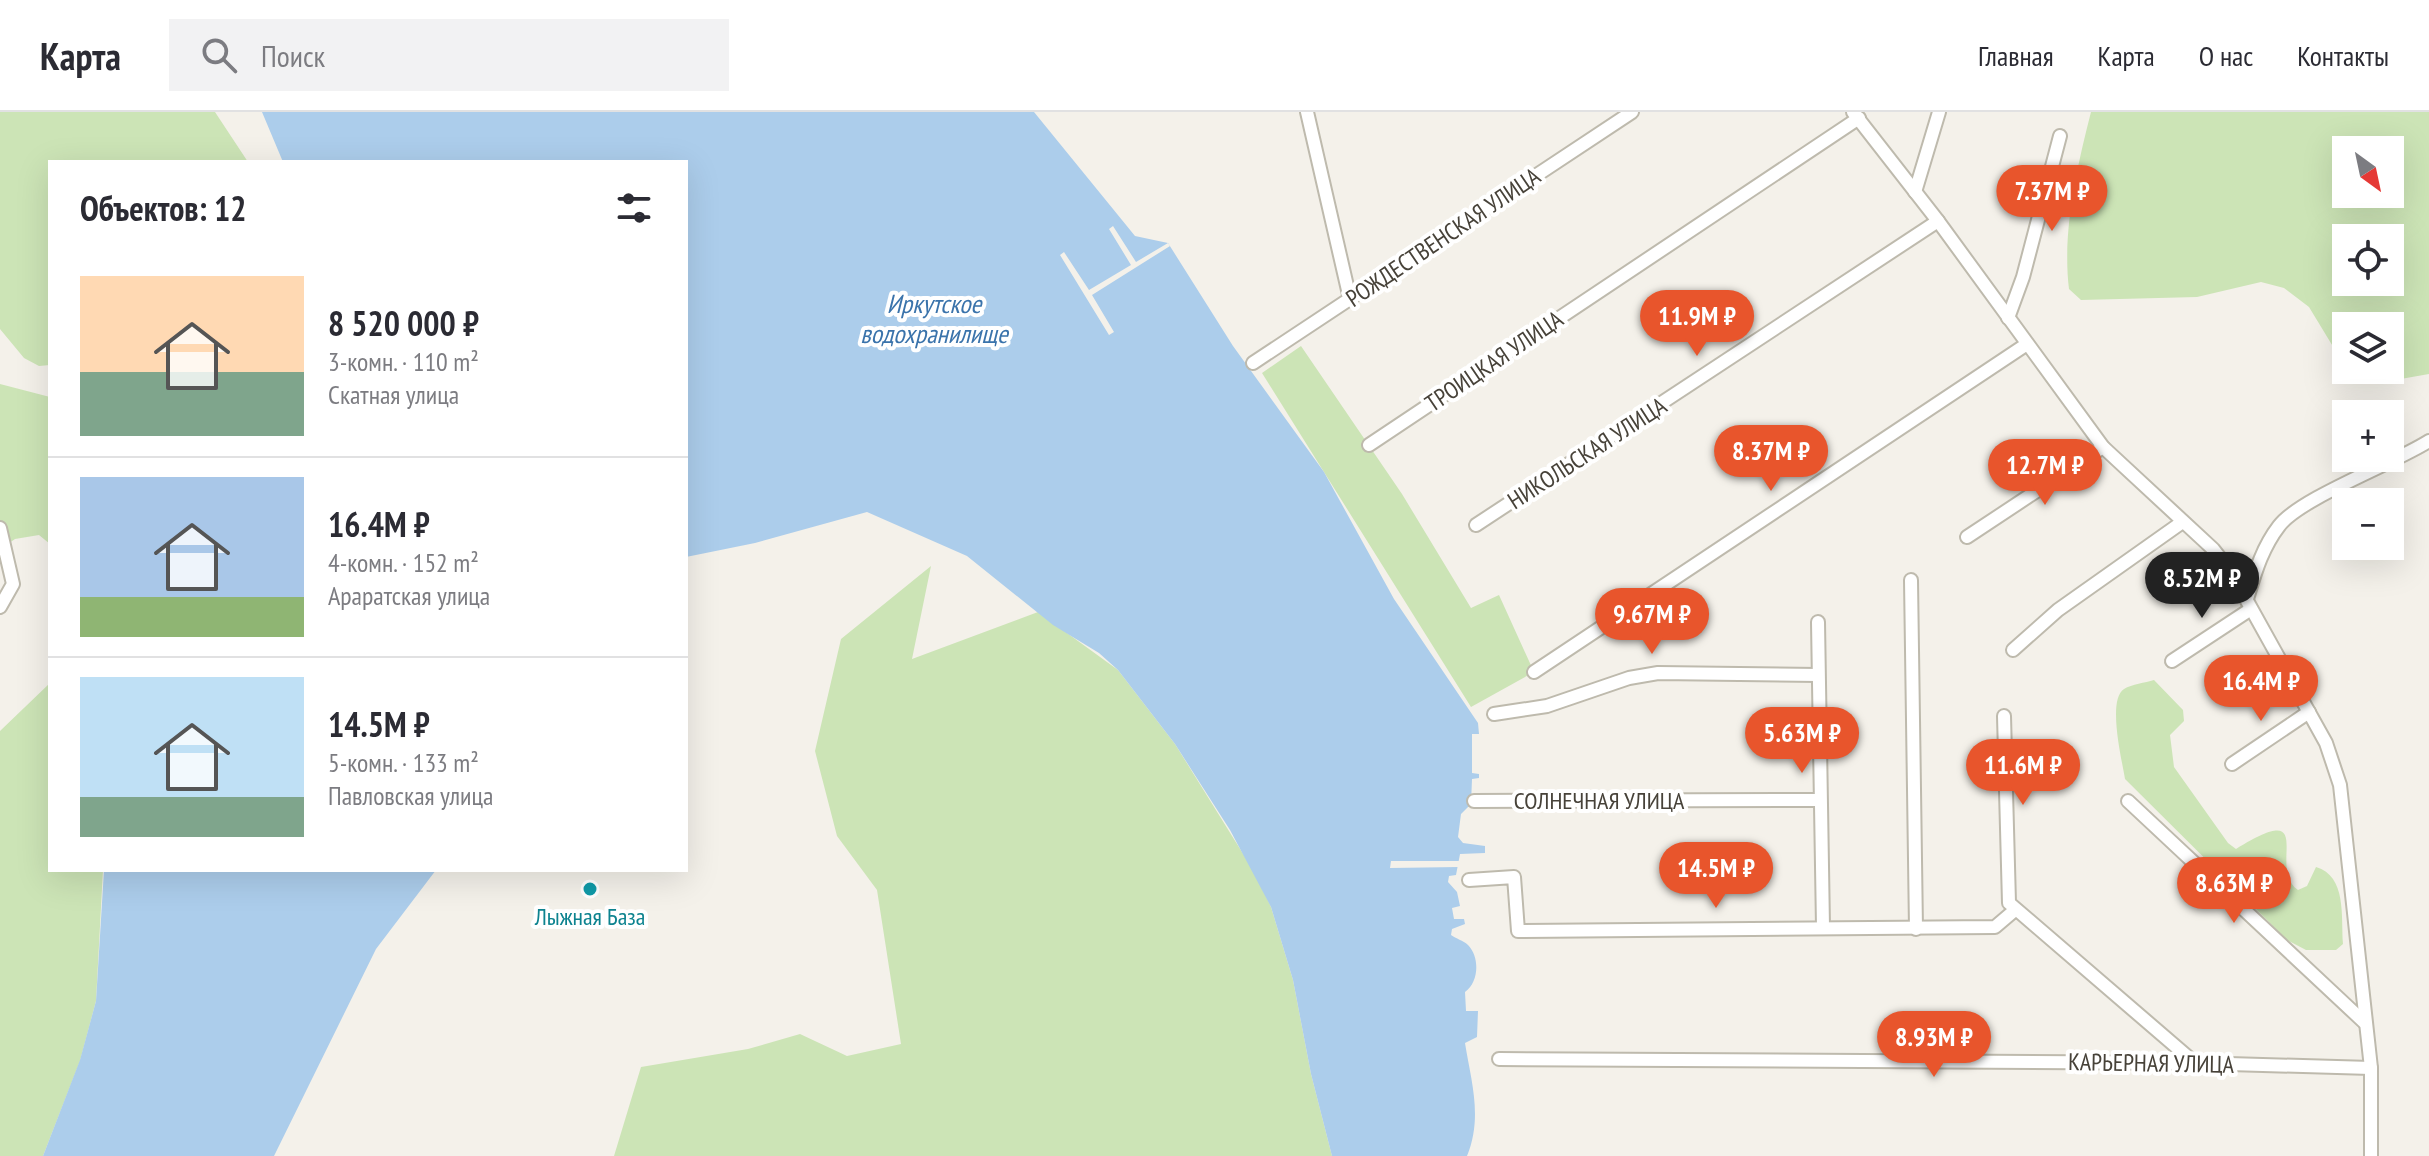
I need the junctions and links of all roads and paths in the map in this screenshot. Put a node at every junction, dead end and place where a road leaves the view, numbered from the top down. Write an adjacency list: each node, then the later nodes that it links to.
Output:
1 (1307, 112): 8 (street)
2 (1632, 112): 8 (street, РОЖДЕСТВЕНСКАЯ УЛИЦА)
3 (1939, 112): 6 (street)
4 (1856, 115): 6 (street); 13 (street, ТРОИЦКАЯ УЛИЦА)
5 (2060, 136): 9 (street)
6 (1915, 192): 7 (street)
7 (1938, 221): 9 (street); 16 (street, НИКОЛЬСКАЯ УЛИЦА)
8 (1350, 299): 11 (street, РОЖДЕСТВЕНСКАЯ УЛИЦА)
9 (2008, 318): 10 (street)
10 (2027, 344): 14 (street); 25 (street)
11 (1253, 363)
12 (2429, 441): 20 (street)
13 (1369, 445)
14 (2103, 447): 15 (street); 18 (street)
15 (2181, 523): 20 (street); 23 (street)
16 (1476, 525)
17 (0, 528): 21 (street)
18 (1967, 537)
19 (1911, 580): 37 (street)
20 (2249, 604): 24 (street); 27 (street)
21 (0, 607)
22 (1818, 622): 26 (street)
23 (2013, 650)
24 (2172, 661)
25 (1534, 672)
26 (1818, 675): 28 (street); 31 (street)
27 (2309, 712): 30 (street); 38 (street)
28 (1494, 714)
29 (2004, 716): 35 (street)
30 (2232, 764)
31 (1820, 800): 32 (street, СОЛНЕЧНАЯ УЛИЦА); 36 (street)
32 (1474, 801)
33 (2128, 801): 38 (street)
34 (1469, 880): 36 (street)
35 (2015, 910): 37 (street); 40 (street)
36 (1823, 927): 37 (street)
37 (1916, 929)
38 (2364, 1022): 41 (street)
39 (1499, 1059): 40 (street, КАРЬЕРНАЯ УЛИЦА)
40 (2195, 1063): 41 (street, КАРЬЕРНАЯ УЛИЦА)
41 (2371, 1068): 42 (street)
42 (2371, 1156)

